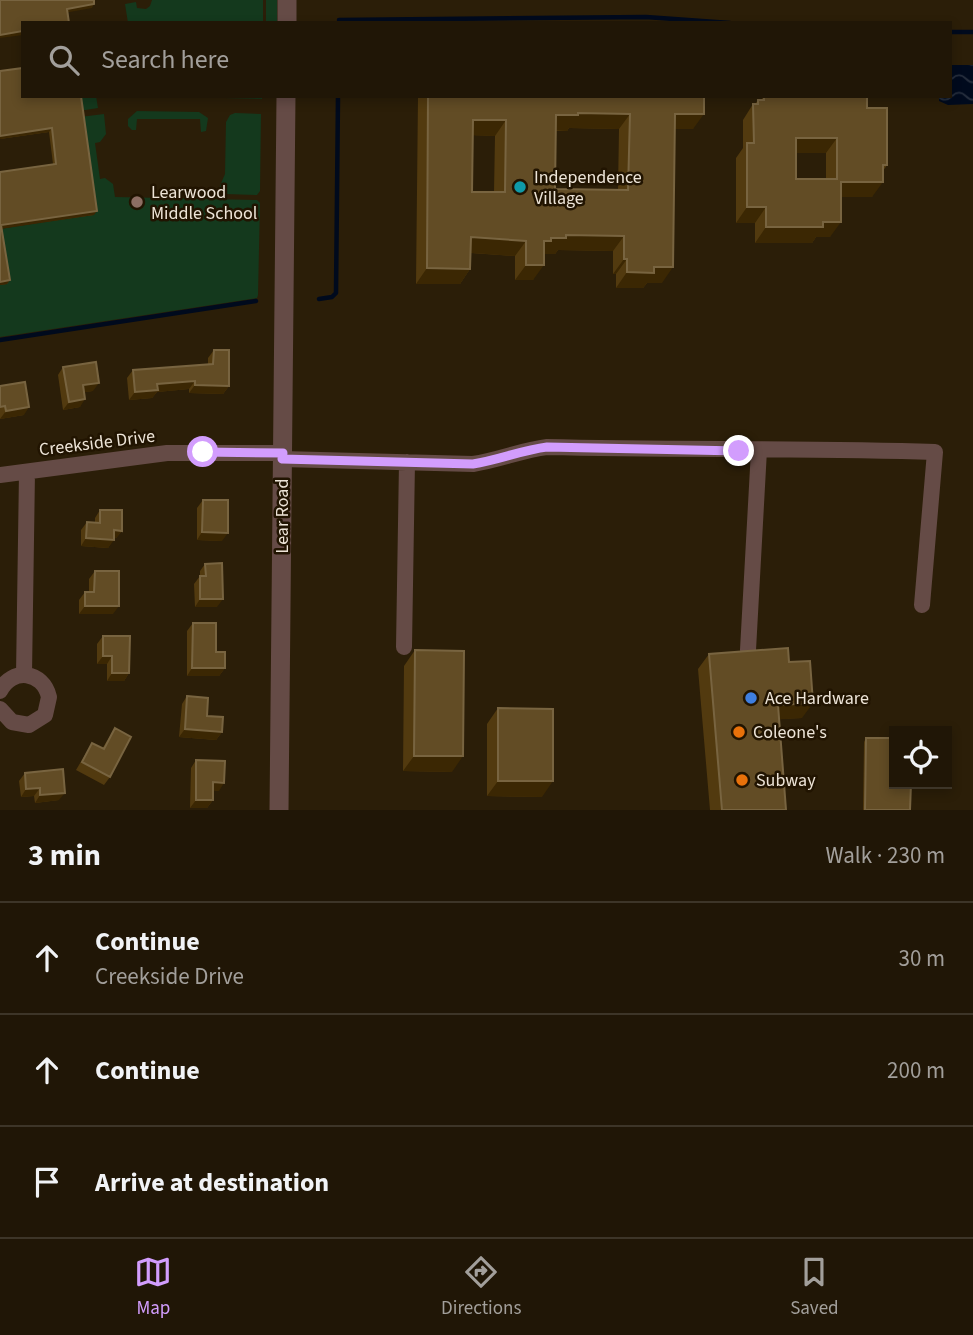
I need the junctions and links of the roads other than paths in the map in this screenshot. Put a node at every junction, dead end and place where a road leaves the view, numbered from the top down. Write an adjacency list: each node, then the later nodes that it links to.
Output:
1 (287, 0): 2 (street)
2 (286, 21)
3 (286, 98): 5 (street, Lear Road)
4 (759, 450): 6 (street, Creekside Drive); 9 (street, Creekside Drive); 11 (street)
5 (282, 456): 6 (street, Creekside Drive); 7 (street, Creekside Drive); 15 (street, Lear Road)
6 (407, 462): 10 (street)
7 (27, 472): 8 (street, Creekside Drive); 12 (street)
8 (0, 475)
9 (922, 606)
10 (404, 647)
11 (748, 650)
12 (24, 675): 13 (street); 14 (street)
13 (0, 691)
14 (0, 709)
15 (279, 810)

